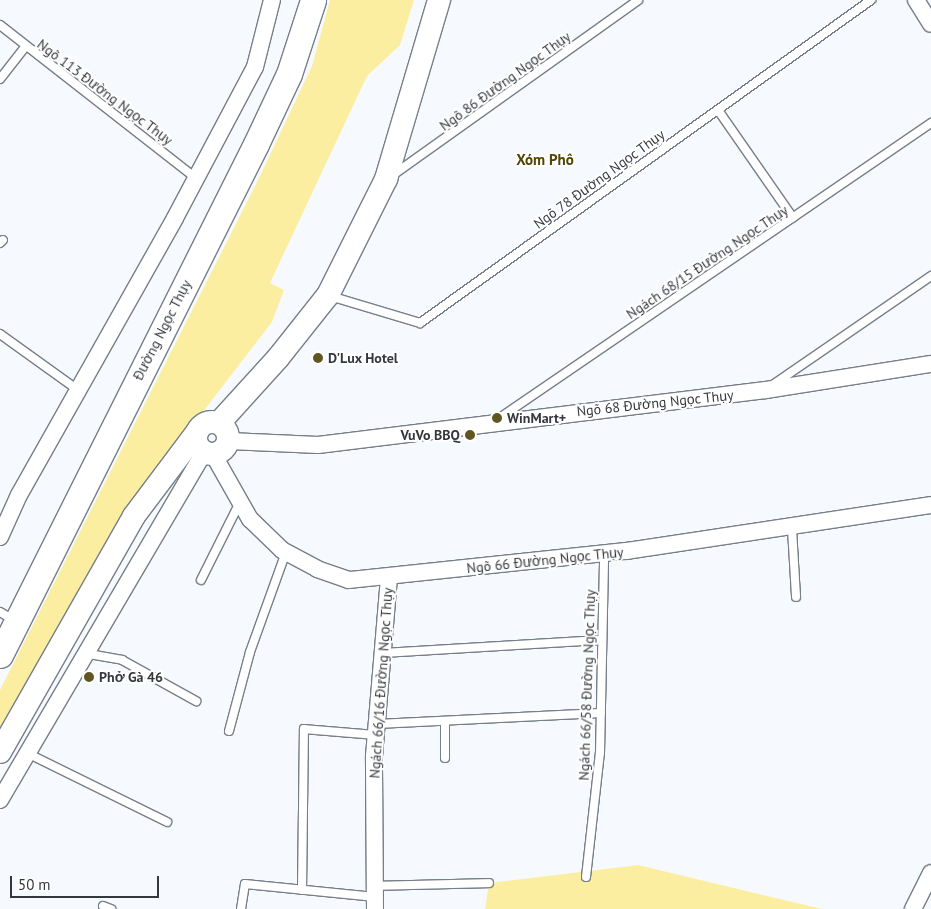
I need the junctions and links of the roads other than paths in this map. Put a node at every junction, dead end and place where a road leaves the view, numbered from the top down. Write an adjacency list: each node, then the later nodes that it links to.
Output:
1 (272, 0): 13 (street)
2 (313, 0): 33 (main road, Đường Ngọc Thụy)
3 (439, 0): 14 (street)
4 (638, 0): 14 (lane, Ngõ 86 Đường Ngọc Thụy)
5 (871, 0): 11 (lane, Ngõ 78 Đường Ngọc Thụy)
6 (916, 0): 7 (street)
7 (931, 24)
8 (0, 25): 9 (lane, Ngõ 113 Đường Ngọc Thụy)
9 (26, 47): 10 (lane); 13 (lane, Ngõ 113 Đường Ngọc Thụy)
10 (0, 79)
11 (718, 110): 15 (lane); 17 (lane, Ngõ 78 Đường Ngọc Thụy)
12 (931, 124): 15 (lane, Ngách 68/15 Đường Ngọc Thụy)
13 (196, 178): 20 (street)
14 (386, 180): 17 (street)
15 (793, 218): 22 (lane, Ngách 68/15 Đường Ngọc Thụy)
16 (931, 276): 21 (lane)
17 (328, 296): 23 (street)
18 (0, 334): 20 (lane)
19 (931, 364): 21 (street, Ngõ 68 Đường Ngọc Thụy)
20 (78, 390): 27 (street)
21 (766, 390): 22 (street, Ngõ 68 Đường Ngọc Thụy)
22 (496, 420): 23 (street, Ngõ 68 Đường Ngọc Thụy)
23 (212, 441): 24 (street, Ngõ 66 Đường Ngọc Thụy); 36 (street); 43 (street)
24 (240, 502): 28 (street, Ngõ 66 Đường Ngọc Thụy); 31 (lane)
25 (931, 505): 26 (street, Ngõ 66 Đường Ngọc Thụy)
26 (792, 528): 29 (street, Ngõ 66 Đường Ngọc Thụy); 32 (lane)
27 (0, 537)
28 (286, 552): 30 (street, Ngõ 66 Đường Ngọc Thụy); 42 (lane)
29 (604, 554): 30 (street, Ngõ 66 Đường Ngọc Thụy); 34 (lane, Ngách 66/58 Đường Ngọc Thụy)
30 (389, 577): 35 (street, Ngách 66/16 Đường Ngọc Thụy)
31 (201, 580)
32 (796, 597)
33 (8, 616): 37 (main road, Đường Ngọc Thụy)
34 (602, 640): 35 (lane); 39 (lane, Ngách 66/58 Đường Ngọc Thụy)
35 (382, 653): 41 (street, Ngách 66/16 Đường Ngọc Thụy)
36 (89, 654): 38 (lane); 44 (street)
37 (0, 655)
38 (196, 701)
39 (601, 713): 40 (lane); 49 (lane, Ngách 66/58 Đường Ngọc Thụy)
40 (445, 720): 41 (lane); 45 (lane)
41 (376, 729): 51 (lane); 52 (street, Ngách 66/16 Đường Ngọc Thụy)
42 (228, 731)
43 (0, 752)
44 (29, 754): 46 (street); 47 (lane)
45 (445, 758)
46 (0, 800)
47 (167, 822)
48 (931, 873): 56 (street)
49 (586, 877)
50 (489, 883): 52 (lane)
51 (302, 890): 52 (lane); 55 (lane)
52 (375, 897)
53 (103, 906): 54 (lane)
54 (111, 909)
55 (241, 909)
56 (913, 909)

